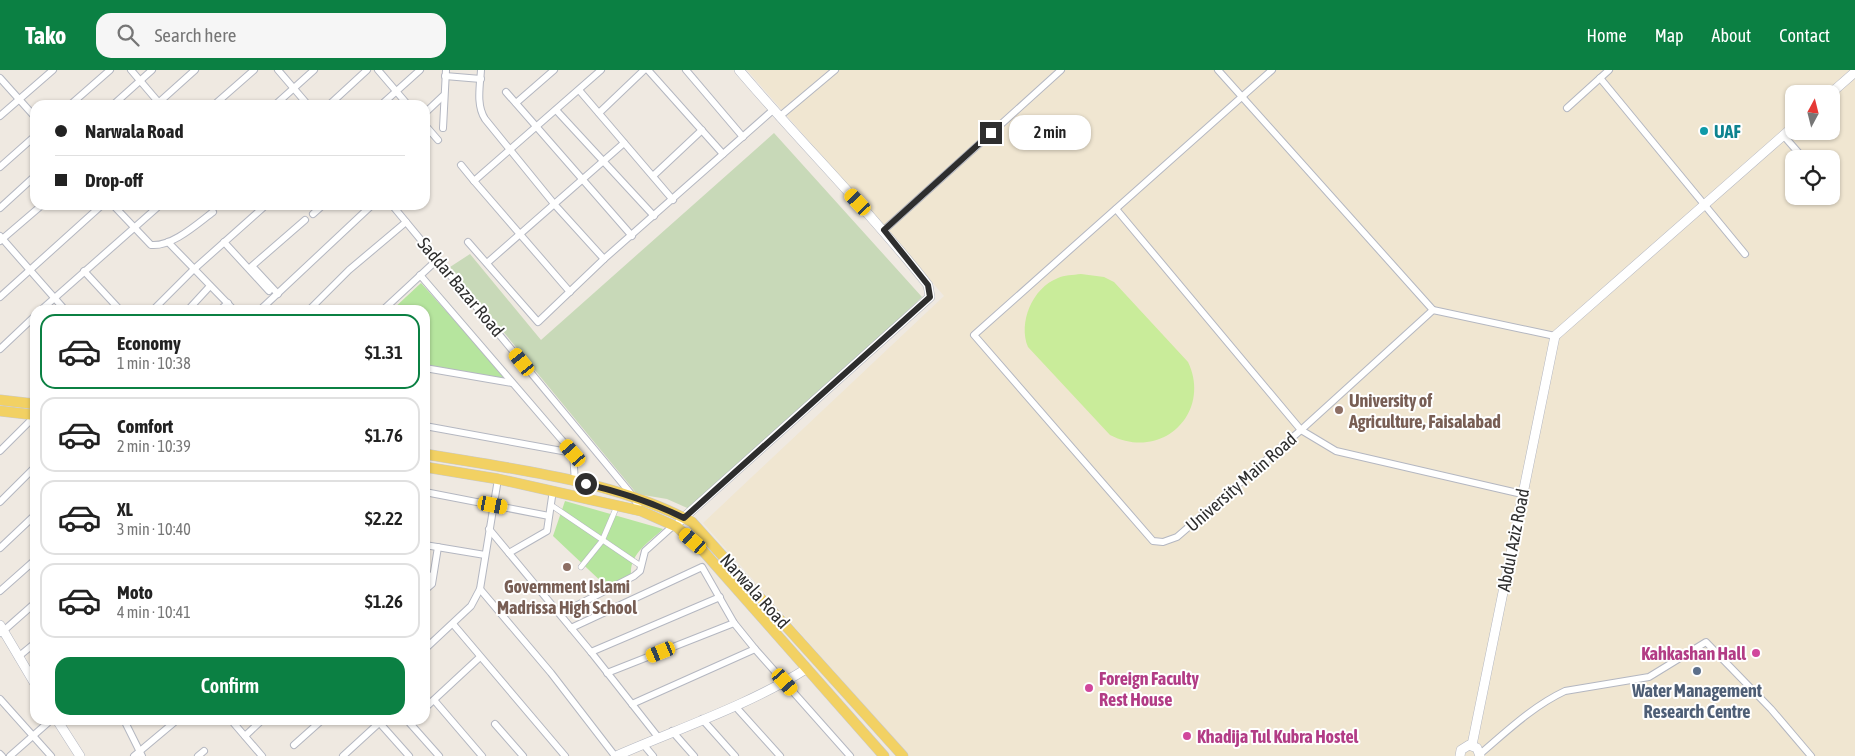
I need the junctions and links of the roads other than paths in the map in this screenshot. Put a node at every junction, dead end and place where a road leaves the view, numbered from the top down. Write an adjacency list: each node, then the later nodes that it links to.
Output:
1 (53, 70): 36 (street)
2 (110, 70): 37 (street)
3 (131, 70): 28 (street)
4 (152, 70): 28 (street)
5 (195, 70): 40 (street)
6 (254, 70): 41 (street)
7 (278, 70): 30 (street)
8 (314, 70): 30 (street)
9 (366, 70): 44 (street)
10 (378, 70): 31 (street)
11 (420, 70): 31 (street)
12 (481, 70): 27 (street)
13 (554, 70): 47 (street)
14 (601, 70): 32 (street)
15 (646, 70): 52 (street); 57 (street)
16 (686, 70): 60 (street)
17 (738, 70): 53 (street)
18 (835, 70): 53 (street)
19 (1061, 70): 93 (street)
20 (1218, 70): 35 (street)
21 (1272, 70): 35 (street)
22 (1609, 70): 26 (street)
23 (1855, 72): 29 (street)
24 (446, 73): 27 (street); 34 (street)
25 (0, 78): 36 (street)
26 (1600, 78): 49 (street); 76 (street)
27 (481, 79): 64 (street)
28 (140, 81): 38 (street); 39 (street)
29 (1840, 85)
30 (294, 89): 42 (street); 43 (street)
31 (396, 90): 45 (street); 46 (street)
32 (579, 90): 50 (street); 52 (street)
33 (506, 92): 47 (street)
34 (443, 96): 48 (street); 56 (street)
35 (1242, 96): 78 (street); 124 (street)
36 (19, 99): 51 (street); 54 (street)
37 (76, 100)
38 (119, 100)
39 (155, 100)
40 (162, 100)
41 (220, 100)
42 (281, 100)
43 (304, 100)
44 (334, 100)
45 (386, 100)
46 (404, 100)
47 (516, 103): 55 (street)
48 (430, 108)
49 (1567, 108)
50 (556, 110): 55 (street); 67 (street)
51 (30, 111)
52 (599, 113): 63 (street)
53 (776, 114): 60 (street); 93 (street)
54 (0, 116)
55 (536, 127): 64 (street); 71 (street)
56 (443, 128)
57 (702, 130): 66 (street); 70 (street)
58 (430, 131): 62 (street)
59 (1783, 135): 65 (street); 76 (street)
60 (743, 137): 66 (street)
61 (30, 140): 69 (street)
62 (438, 140)
63 (624, 143): 67 (street); 70 (street)
64 (510, 150): 73 (street); 75 (street)
65 (1796, 150)
66 (723, 154): 74 (street)
67 (604, 161): 71 (street); 89 (street)
68 (460, 165): 73 (street)
69 (0, 167)
70 (653, 176): 74 (street)
71 (582, 180): 75 (street); 95 (street)
72 (30, 181): 77 (street)
73 (474, 181): 94 (street)
74 (673, 200): 89 (street)
75 (555, 205): 94 (street); 102 (street)
76 (1704, 205): 100 (street); 126 (street)
77 (0, 208)
78 (1116, 209): 136 (street); 136 (street, University Main Road)
79 (36, 210): 96 (street)
80 (97, 210): 104 (street)
81 (117, 210): 92 (street)
82 (154, 210): 92 (street)
83 (260, 210): 98 (street)
84 (317, 210): 88 (street)
85 (367, 210): 111 (street)
86 (396, 210): 91 (street, Saddar Bazar Road)
87 (213, 212): 97 (street)
88 (313, 214)
89 (654, 216): 95 (street)
90 (305, 220): 111 (street)
91 (406, 222): 101 (street, Saddar Bazar Road); 122 (street)
92 (133, 228): 97 (street); 106 (street)
93 (884, 230): 154 (street)
94 (520, 235): 103 (street); 110 (street)
95 (632, 236): 102 (street)
96 (1, 239): 104 (street)
97 (168, 242): 105 (street)
98 (224, 242): 105 (street); 109 (street)
99 (468, 242): 103 (street)
100 (1745, 254)
101 (438, 259): 107 (street); 147 (street, Saddar Bazar Road)
102 (604, 259): 110 (street)
103 (487, 263): 110 (street)
104 (31, 270): 112 (street); 113 (street)
105 (193, 270): 108 (street); 118 (street)
106 (84, 271): 113 (street); 117 (street)
107 (420, 275): 123 (street); 129 (street)
108 (210, 286): 114 (street); 119 (street)
109 (269, 291)
110 (570, 292)
111 (278, 294): 121 (street)
112 (0, 297)
113 (55, 298): 115 (street); 116 (street)
114 (228, 303): 120 (street)
115 (47, 305)
116 (61, 305)
117 (115, 305)
118 (158, 305)
119 (193, 305)
120 (226, 305)
121 (266, 305)
122 (314, 305)
123 (388, 305)
124 (1433, 310): 126 (street); 136 (street, University Main Road)
125 (30, 321): 127 (street)
126 (1554, 336): 146 (street, Abdul Aziz Road)
127 (0, 349)
128 (430, 369): 129 (street)
129 (512, 383): 138 (street)
130 (0, 400): 131 (main road)
131 (30, 403)
132 (0, 411): 133 (main road)
133 (30, 415)
134 (30, 421): 137 (street)
135 (430, 427): 138 (street)
136 (1301, 430): 146 (street)
137 (0, 451)
138 (573, 453): 143 (street)
139 (430, 455): 143 (main road, Narwala Road)
140 (430, 467): 142 (main road, Narwala Road)
141 (30, 472): 148 (street)
142 (498, 479): 144 (main road, Narwala Road); 150 (street)
143 (575, 482): 147 (main road, Narwala Road)
144 (553, 490): 149 (main road, Narwala Road); 151 (street)
145 (430, 493): 150 (street)
146 (1522, 494): 212 (street, Abdul Aziz Road)
147 (632, 495): 152 (street, Saddar Bazar Road); 154 (main road, Narwala Road)
148 (0, 502)
149 (617, 504): 152 (main road, Narwala Road); 158 (street)
150 (493, 505): 153 (street); 157 (street)
151 (551, 505): 153 (street); 158 (street)
152 (640, 511): 156 (main road, Narwala Road)
153 (549, 516): 162 (street)
154 (684, 518): 156 (street); 234 (main road, Narwala Road)
155 (30, 520): 161 (street)
156 (674, 525): 165 (street); 185 (main road, Narwala Road)
157 (489, 529): 162 (street); 163 (street)
158 (602, 541): 165 (street); 166 (street)
159 (430, 546): 160 (street)
160 (438, 547): 163 (street); 168 (street)
161 (0, 548)
162 (509, 553): 174 (street)
163 (485, 555): 170 (street)
164 (30, 564): 171 (street)
165 (641, 566): 174 (street)
166 (581, 568)
167 (430, 575): 168 (street)
168 (434, 576): 169 (street)
169 (430, 586)
170 (480, 589): 176 (street); 228 (street)
171 (0, 591)
172 (720, 597): 175 (street); 177 (street); 182 (street)
173 (30, 607): 178 (street)
174 (560, 614): 177 (street)
175 (734, 623): 181 (street); 187 (street)
176 (453, 624): 179 (street); 184 (street)
177 (571, 628): 182 (street)
178 (1, 630): 183 (street)
179 (430, 645)
180 (30, 647): 183 (street)
181 (755, 649): 188 (street); 192 (street)
182 (591, 652): 187 (street)
183 (18, 657): 186 (street)
184 (480, 657): 190 (street); 227 (street)
185 (806, 669): 188 (street); 214 (main road, Narwala Road)
186 (30, 673)
187 (607, 673): 192 (street)
188 (785, 682): 193 (street); 233 (street)
189 (0, 699): 207 (street)
190 (434, 700): 191 (street); 225 (street)
191 (430, 704)
192 (632, 704): 209 (street)
193 (735, 706): 194 (street); 232 (street)
194 (702, 720): 206 (street); 231 (street)
195 (495, 724): 226 (street)
196 (45, 725): 207 (street)
197 (61, 725): 219 (street)
198 (126, 725): 215 (street)
199 (172, 725): 215 (street)
200 (235, 725): 208 (street)
201 (257, 725): 208 (street)
202 (316, 725): 211 (street)
203 (374, 725): 221 (street)
204 (382, 725): 213 (street)
205 (413, 725): 224 (street)
206 (672, 731): 209 (street); 230 (street)
207 (32, 735): 217 (street); 218 (street)
208 (245, 736): 220 (street)
209 (658, 737): 210 (street)
210 (643, 744): 228 (street); 229 (street)
211 (294, 745)
212 (1472, 745): 216 (street); 235 (street)
213 (404, 750): 222 (street); 223 (street)
214 (880, 754)
215 (139, 755)
216 (1480, 755): 236 (street)
217 (10, 756)
218 (50, 756)
219 (80, 756)
220 (262, 756)
221 (343, 756)
222 (398, 756)
223 (409, 756)
224 (439, 756)
225 (482, 756)
226 (523, 756)
227 (565, 756)
228 (616, 756)
229 (653, 756)
230 (694, 756)
231 (735, 756)
232 (780, 756)
233 (850, 756)
234 (903, 756)
235 (1460, 756)
236 (1812, 756)

